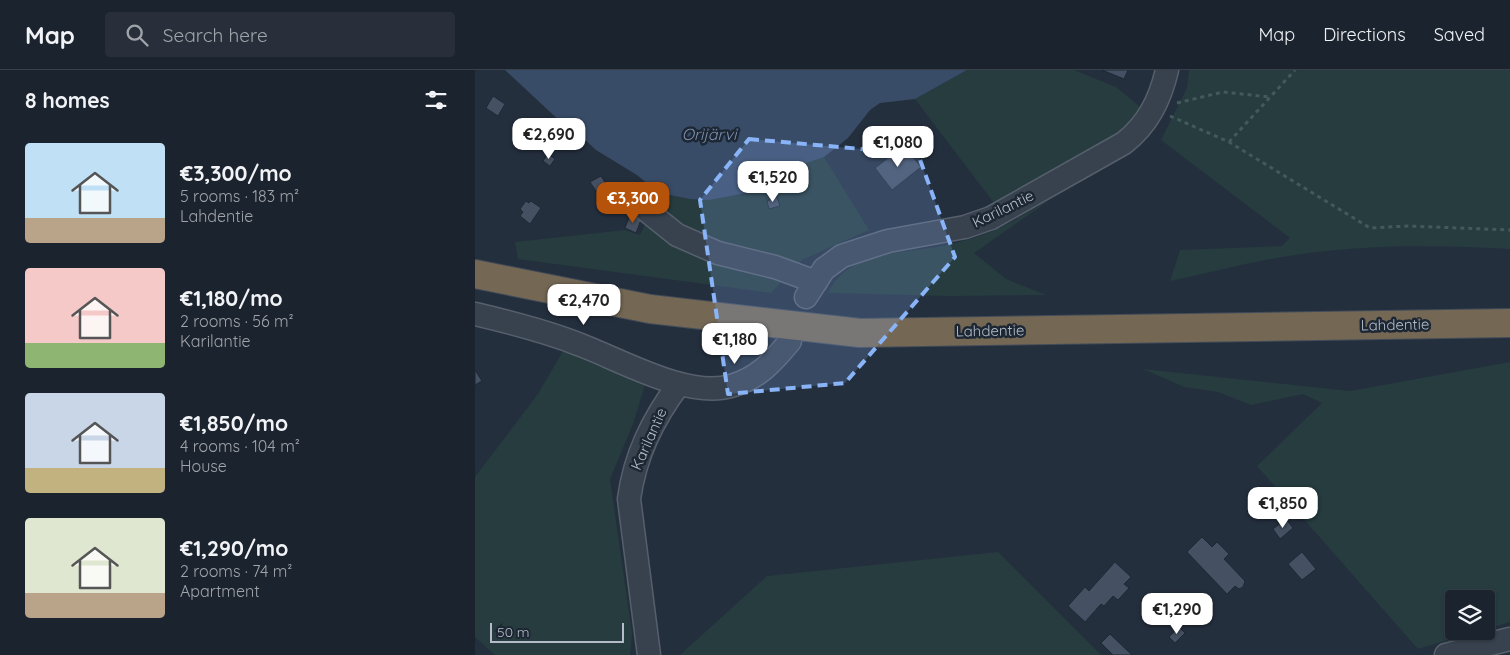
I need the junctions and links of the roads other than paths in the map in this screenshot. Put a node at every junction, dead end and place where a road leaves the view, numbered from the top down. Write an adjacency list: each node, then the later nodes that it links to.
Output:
1 (1167, 70): 2 (street, Karilantie)
2 (632, 199)
3 (475, 274): 5 (highway, Lahdentie)
4 (475, 314): 7 (street)
5 (1510, 323)
6 (790, 341): 7 (street)
7 (679, 384): 9 (street, Karilantie)
8 (1510, 639): 10 (street)
9 (649, 655)
10 (1446, 655)

